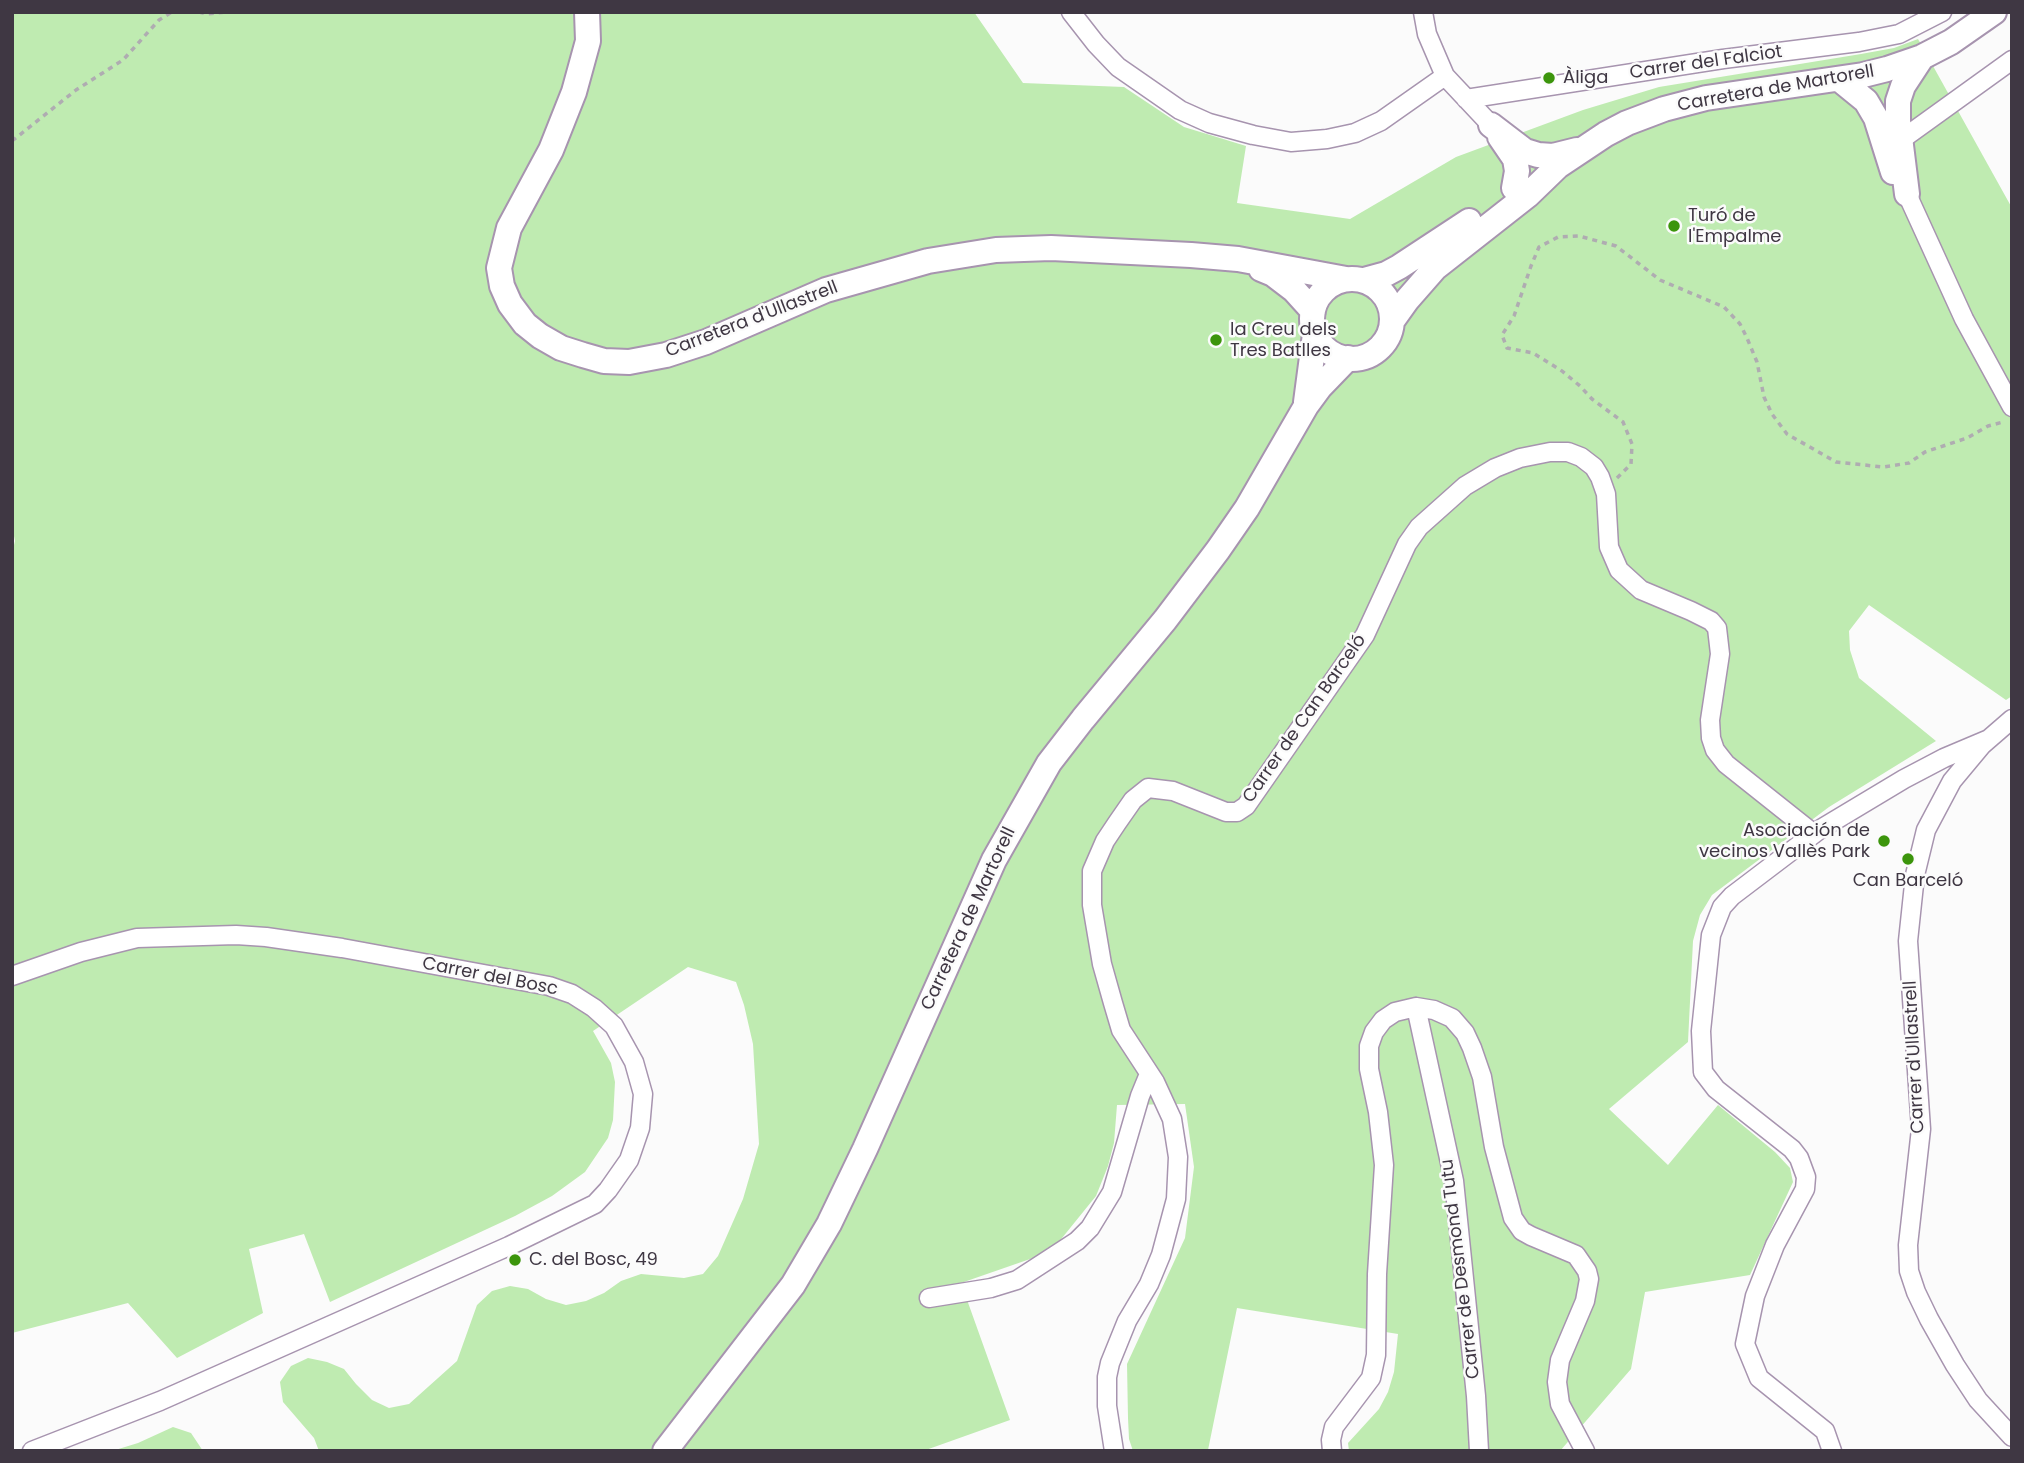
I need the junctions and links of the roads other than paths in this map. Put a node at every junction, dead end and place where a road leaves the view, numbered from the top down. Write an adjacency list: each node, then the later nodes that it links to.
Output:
1 (587, 12): 17 (main road, Carretera d'Ullastrell)
2 (1070, 12): 8 (street)
3 (1423, 12): 8 (street)
4 (1942, 12): 10 (street, Carrer del Falciot)
5 (1994, 12): 6 (main road, Carretera de Martorell)
6 (1922, 57): 9 (main road, Carretera de Martorell); 12 (main road)
7 (2012, 60): 12 (street)
8 (1445, 76): 10 (street)
9 (1839, 79): 12 (main road); 13 (main road, Carretera de Martorell)
10 (1466, 99): 11 (street)
11 (1491, 125): 13 (main road); 15 (main road)
12 (1893, 144): 16 (main road)
13 (1585, 148): 14 (main road, Carretera de Martorell)
14 (1558, 166): 15 (main road, Carretera de Martorell); 19 (main road, Carretera de Martorell)
15 (1514, 188): 18 (main road, Carretera de Martorell)
16 (1907, 194): 23 (street)
17 (1238, 259): 18 (main road, Carretera d'Ullastrell); 20 (main road, Carretera d'Ullastrell)
18 (1355, 280): 19 (main road); 20 (main road, Carretera de Martorell)
19 (1392, 321): 21 (main road, Carretera de Martorell)
20 (1314, 322): 21 (main road); 22 (main road, Carretera de Martorell)
21 (1348, 358): 22 (main road, Carretera de Martorell)
22 (1306, 407): 33 (main road, Carretera de Martorell)
23 (2012, 407)
24 (2012, 719): 25 (street, Carrer d'Ullastrell)
25 (1989, 738): 26 (street); 31 (street, Carrer d'Ullastrell)
26 (1814, 834): 29 (street, Carrer de Can Barceló); 38 (street)
27 (12, 976): 32 (street, Carrer del Bosc)
28 (1416, 1007): 35 (street); 36 (street, Carrer de Desmond Tutu); 37 (street)
29 (1149, 1074): 30 (street); 34 (street, Carrer de Can Barceló)
30 (929, 1298)
31 (2012, 1437)
32 (32, 1451)
33 (664, 1451)
34 (1114, 1451)
35 (1332, 1451)
36 (1479, 1451)
37 (1585, 1451)
38 (1832, 1451)

